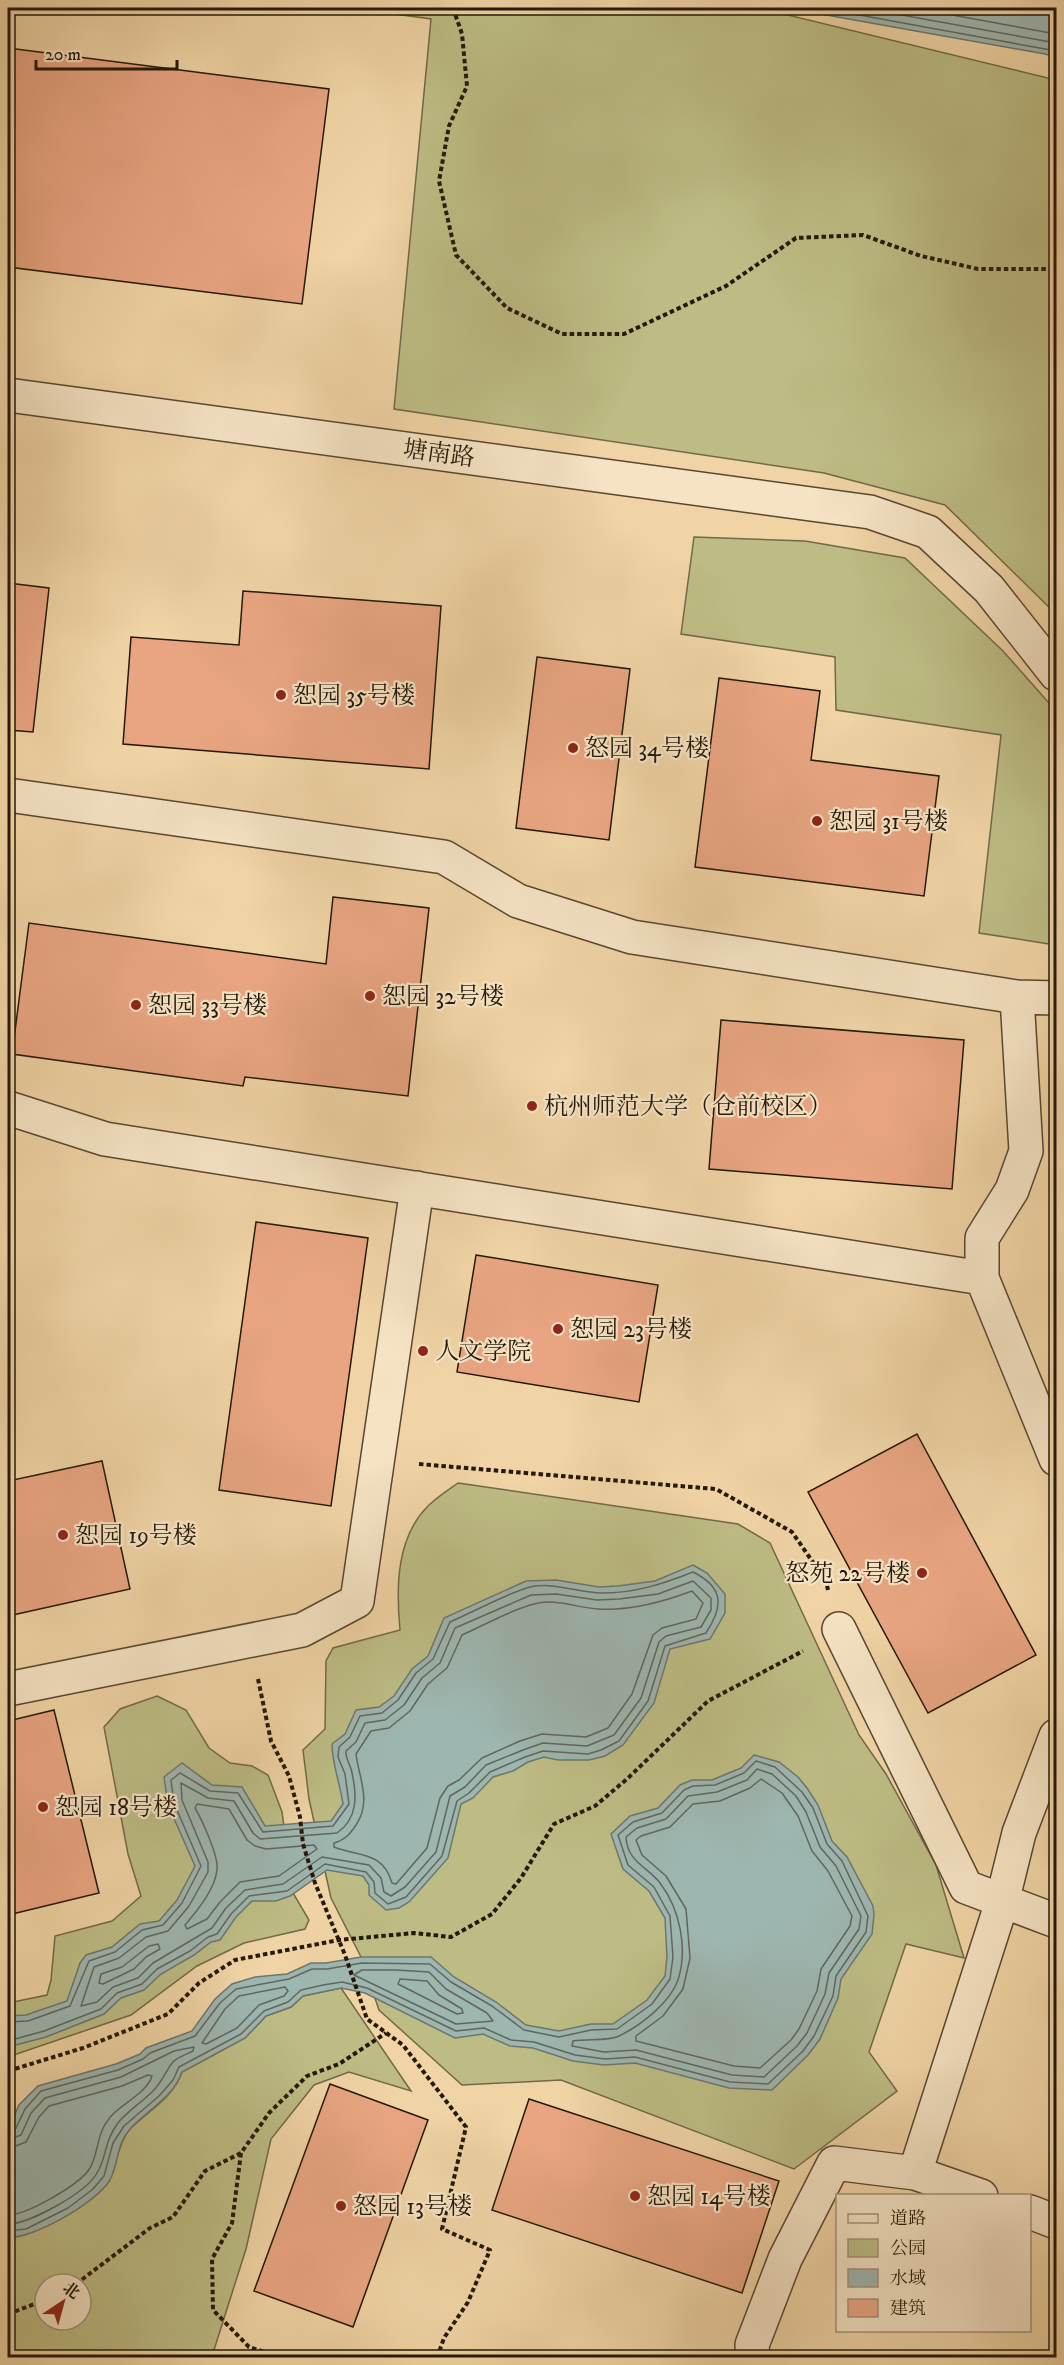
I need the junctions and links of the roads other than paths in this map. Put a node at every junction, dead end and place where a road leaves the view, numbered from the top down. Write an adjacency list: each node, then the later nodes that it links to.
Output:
1 (8, 395): 2 (street, 塘南路)
2 (1056, 674)
3 (8, 795): 4 (street)
4 (1017, 997): 5 (street); 8 (street)
5 (1056, 998)
6 (8, 1108): 7 (street)
7 (417, 1188): 8 (street); 11 (street)
8 (982, 1278): 9 (street)
9 (1056, 1459)
10 (839, 1629): 13 (street)
11 (8, 1689)
12 (1056, 1736): 13 (street)
13 (1002, 1902): 14 (street); 15 (street)
14 (1056, 1921)
15 (915, 2173): 16 (street); 19 (street)
16 (975, 2194)
17 (1031, 2213): 18 (street)
18 (1056, 2222)
19 (753, 2358)

